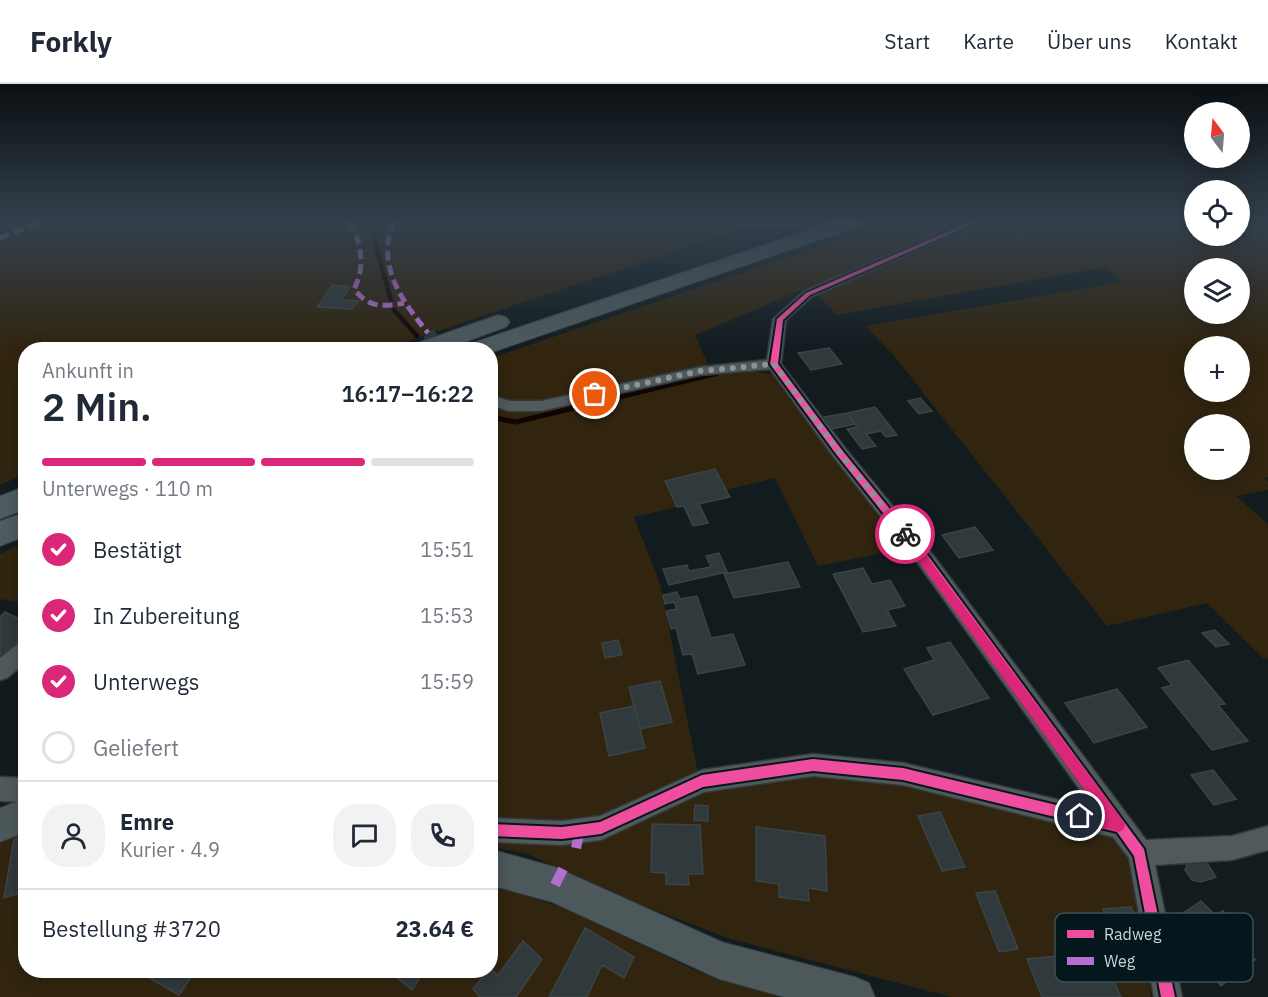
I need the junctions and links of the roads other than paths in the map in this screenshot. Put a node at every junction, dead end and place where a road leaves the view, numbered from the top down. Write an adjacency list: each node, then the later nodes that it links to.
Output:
1 (672, 264): 4 (highway)
2 (729, 264): 5 (highway)
3 (878, 264): 6 (street)
4 (443, 342)
5 (498, 342)
6 (774, 364): 7 (street); 18 (street)
7 (498, 403)
8 (18, 500): 9 (highway)
9 (0, 508)
10 (18, 526): 11 (highway)
11 (0, 534)
12 (18, 656): 13 (street)
13 (0, 671)
14 (0, 789): 15 (street)
15 (18, 790)
16 (18, 817): 17 (street)
17 (0, 825)
18 (1119, 826): 19 (street); 21 (street)
19 (498, 831)
20 (1268, 838): 21 (street)
21 (1140, 853): 23 (street)
22 (498, 869): 25 (street)
23 (1152, 913)
24 (1165, 982): 26 (street)
25 (855, 997)
26 (1168, 997)

